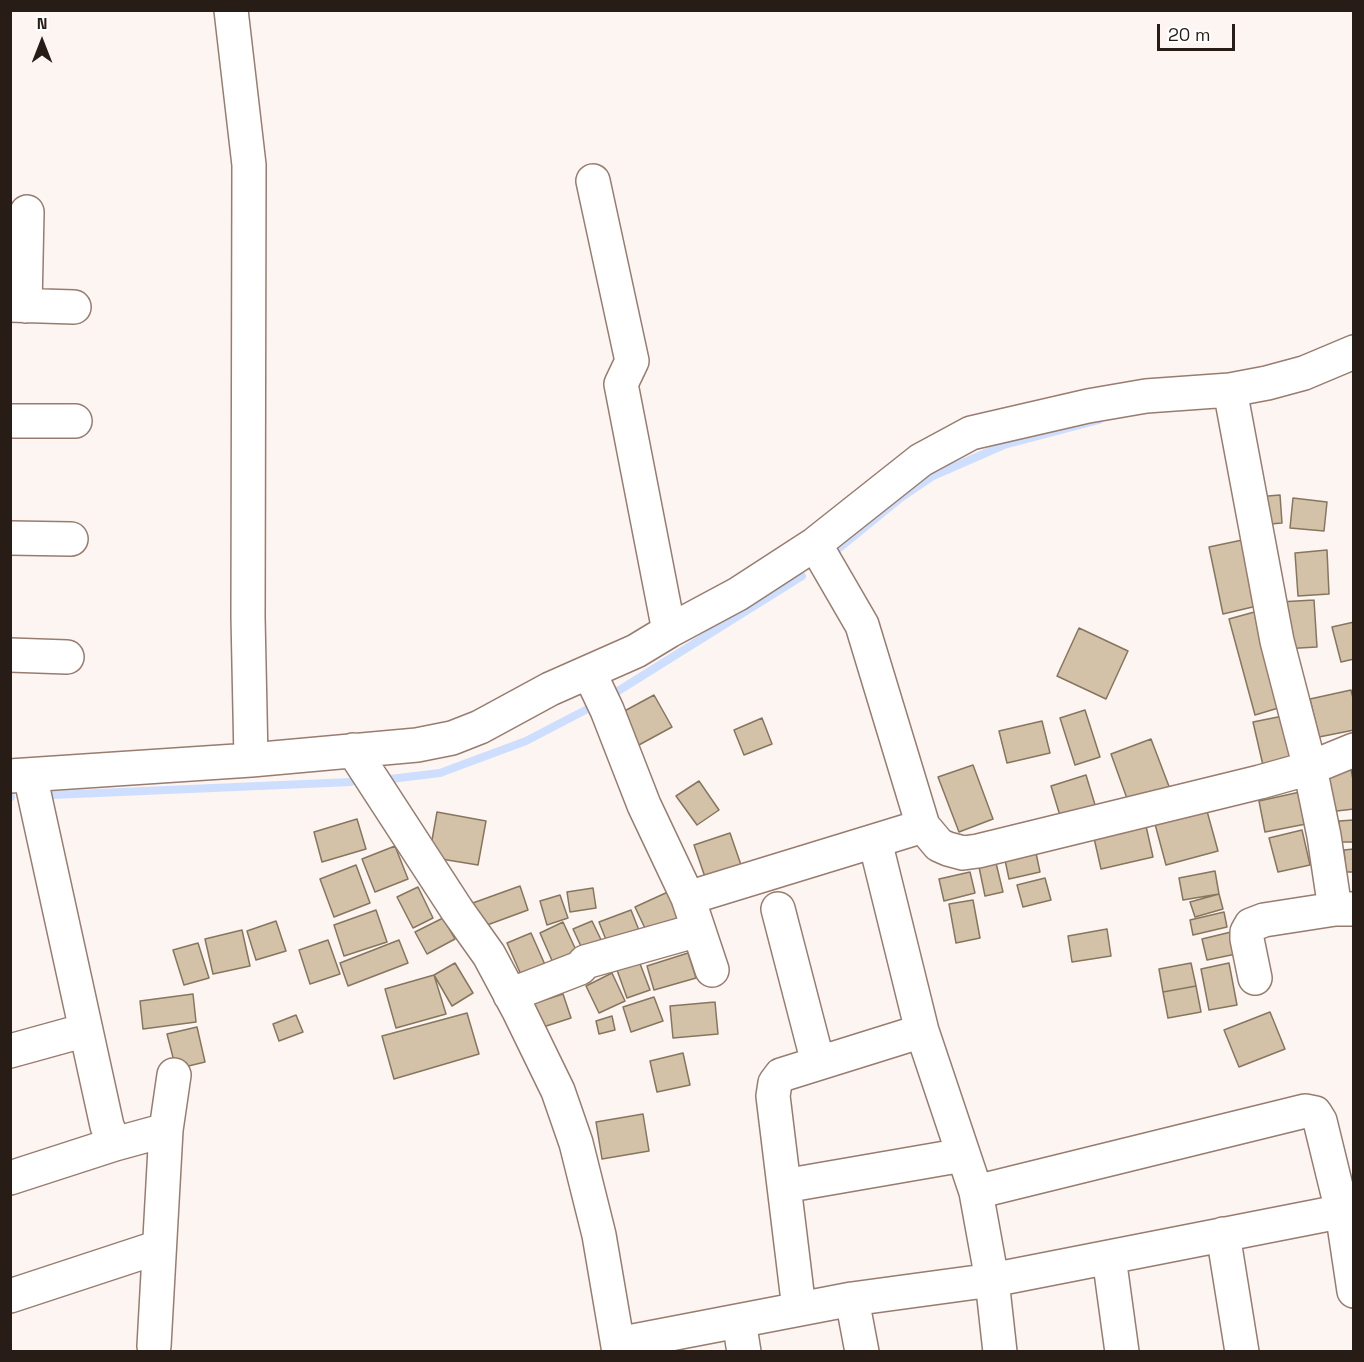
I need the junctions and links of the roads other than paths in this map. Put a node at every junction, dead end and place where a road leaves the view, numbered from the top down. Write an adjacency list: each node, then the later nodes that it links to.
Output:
1 (231, 10): 19 (street)
2 (593, 181): 13 (street)
3 (27, 212): 4 (street)
4 (18, 305): 5 (street)
5 (74, 307)
6 (1353, 352): 7 (street)
7 (1231, 400): 12 (street); 20 (street)
8 (75, 421): 9 (street)
9 (10, 422)
10 (10, 538): 11 (street)
11 (71, 539)
12 (815, 544): 13 (street); 22 (street)
13 (669, 631): 16 (street)
14 (10, 656): 15 (street)
15 (67, 657)
16 (597, 689): 17 (street); 24 (street)
17 (353, 750): 19 (street); 30 (street)
18 (1353, 750): 20 (street)
19 (251, 760): 21 (street)
20 (1310, 768): 22 (street); 26 (street)
21 (20, 776): 31 (street)
22 (923, 826): 23 (street)
23 (875, 841): 24 (street); 32 (street)
24 (688, 898): 27 (street)
25 (778, 909): 34 (street)
26 (1344, 909): 29 (street)
27 (698, 930): 28 (street); 30 (street)
28 (712, 970)
29 (1255, 978)
30 (510, 995): 53 (street)
31 (86, 1030): 33 (street); 37 (street)
32 (922, 1031): 34 (street); 38 (street)
33 (10, 1051)
34 (818, 1064): 40 (street)
35 (174, 1075): 36 (street)
36 (166, 1130): 37 (street); 44 (street)
37 (114, 1144): 39 (street)
38 (963, 1155): 40 (street); 41 (street)
39 (10, 1178)
40 (784, 1186): 50 (street)
41 (976, 1192): 42 (street); 46 (street)
42 (1348, 1210): 43 (street); 47 (street)
43 (1223, 1234): 45 (street); 57 (street)
44 (159, 1247): 48 (street); 52 (street)
45 (1109, 1257): 46 (street); 56 (street)
46 (992, 1280): 49 (street); 55 (street)
47 (1353, 1291)
48 (10, 1296)
49 (852, 1299): 50 (street); 54 (street)
50 (800, 1309): 51 (street)
51 (741, 1336): 53 (street)
52 (154, 1346)
53 (618, 1348)
54 (862, 1352)
55 (1000, 1352)
56 (1122, 1352)
57 (1242, 1352)

